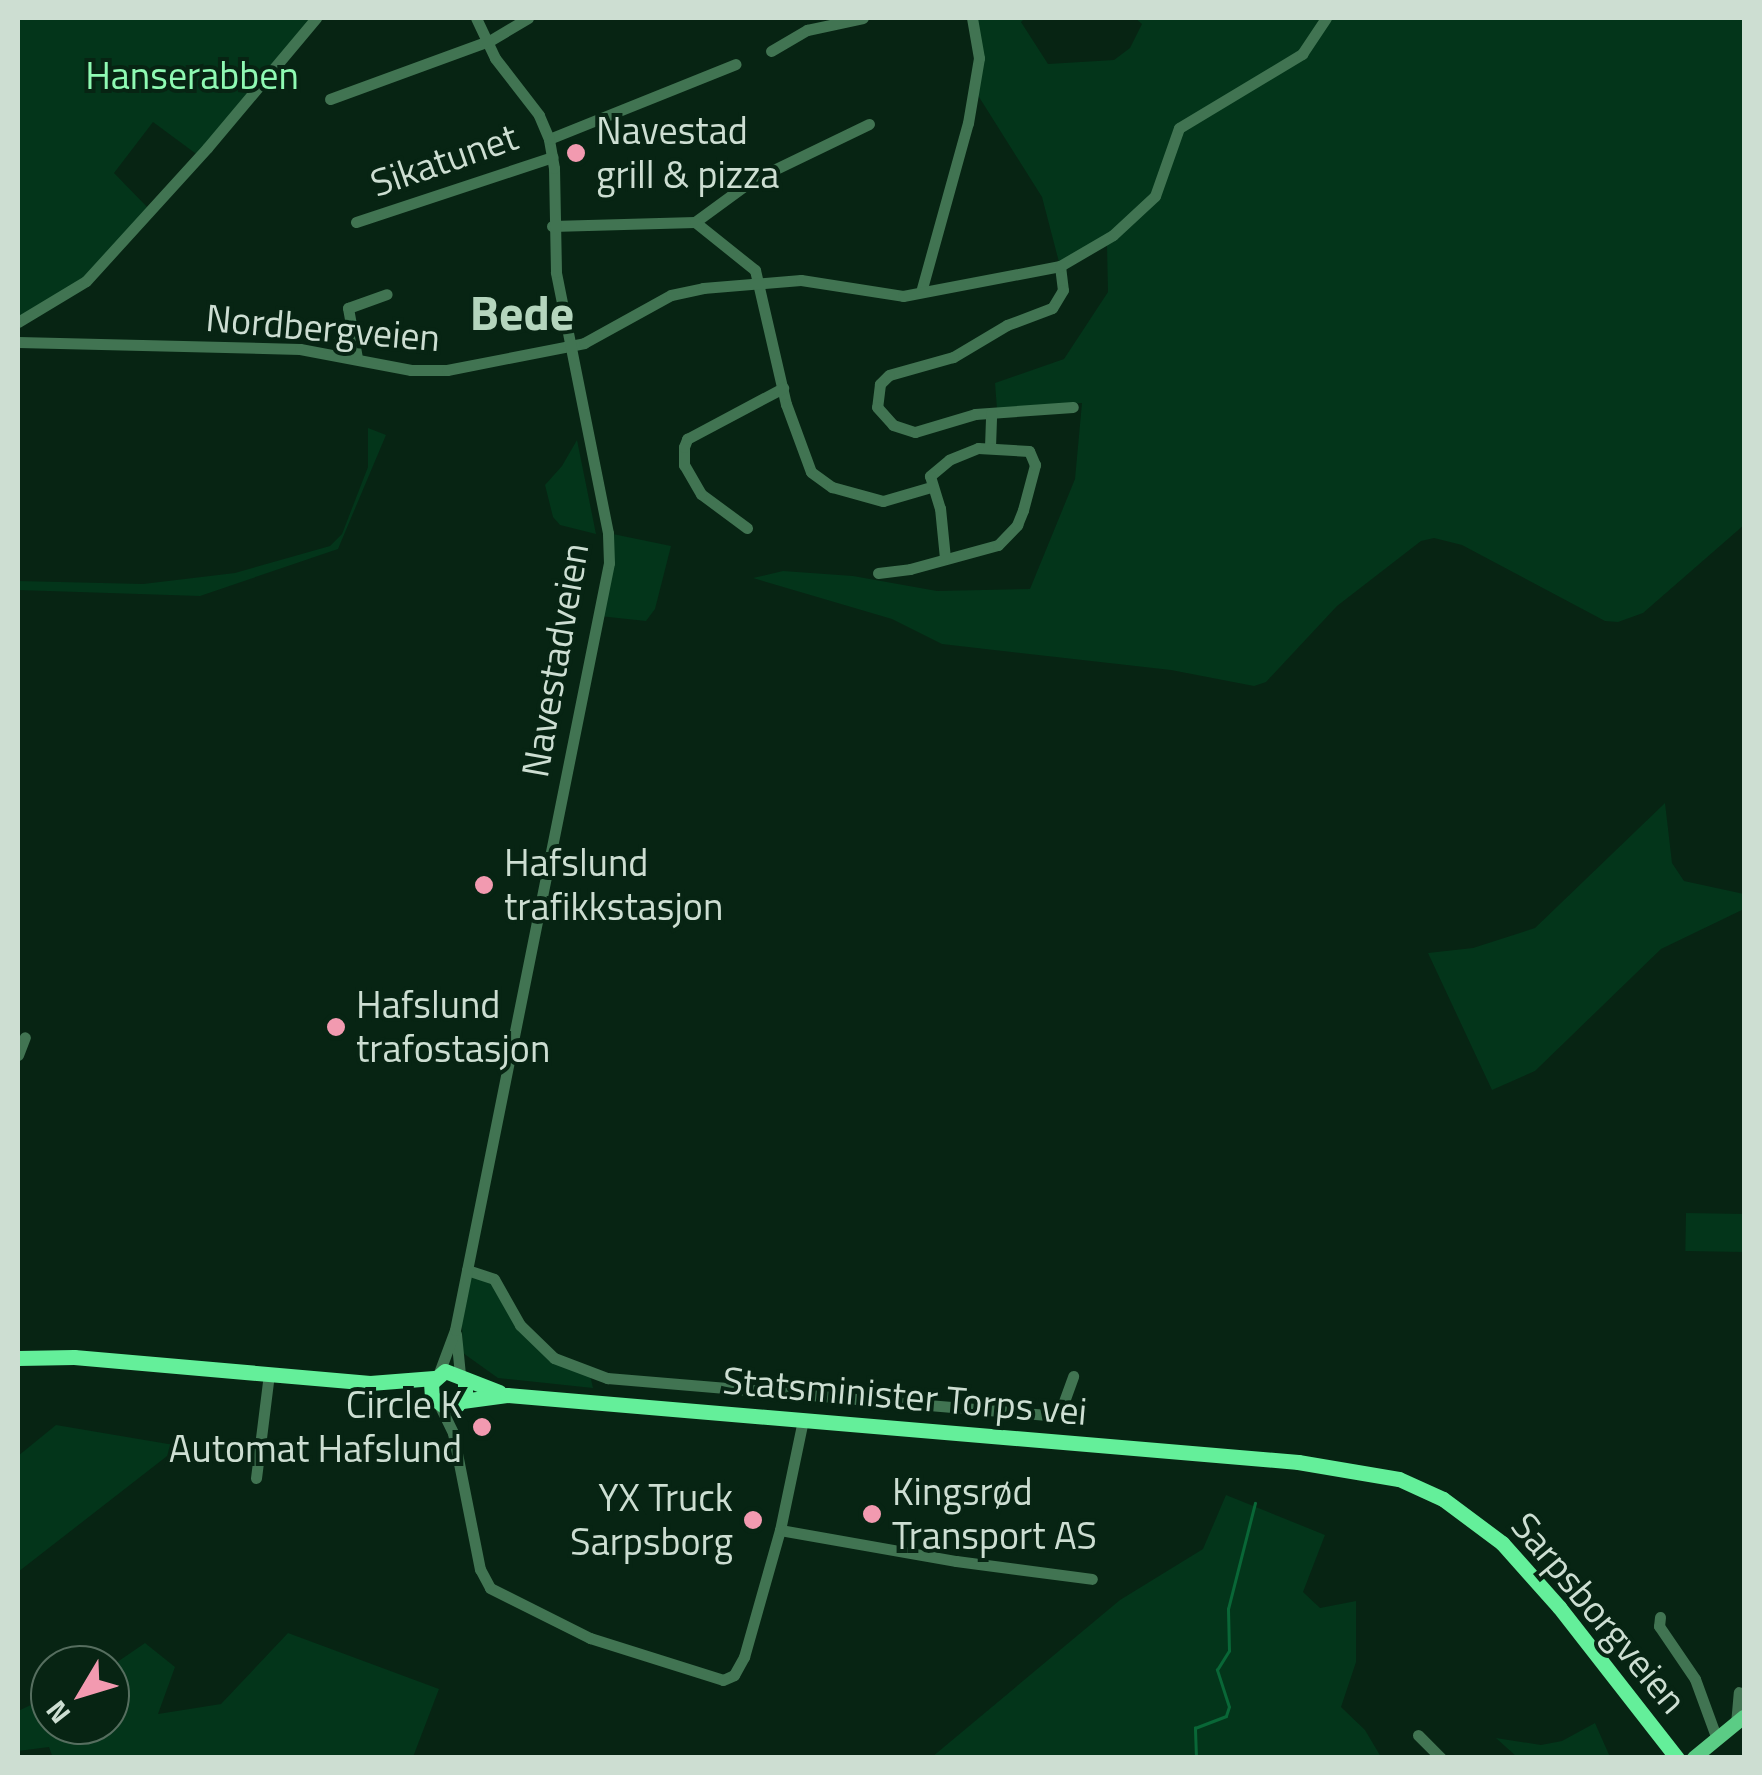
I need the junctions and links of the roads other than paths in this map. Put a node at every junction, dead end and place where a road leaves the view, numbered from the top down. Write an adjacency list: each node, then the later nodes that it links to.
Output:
1 (316, 18): 21 (street)
2 (476, 18): 7 (street, Navestadveien)
3 (528, 18): 7 (street)
4 (863, 18): 8 (street)
5 (972, 18): 19 (street)
6 (1326, 18): 17 (street, Nordbergveien)
7 (485, 42): 10 (street); 12 (street, Navestadveien)
8 (771, 51)
9 (736, 64): 12 (street)
10 (330, 99)
11 (868, 124): 15 (street)
12 (549, 139): 13 (street, Navestadveien)
13 (552, 157): 14 (street, Sikatunet); 16 (street, Navestadveien)
14 (356, 222)
15 (694, 222): 16 (street); 18 (street)
16 (552, 226): 23 (street, Navestadveien)
17 (1060, 266): 19 (street, Nordbergveien); 27 (street)
18 (760, 282): 19 (street, Nordbergveien); 23 (street, Nordbergveien); 25 (street)
19 (922, 292)
20 (387, 294): 24 (street)
21 (18, 322)
22 (18, 342): 24 (street, Nordbergveien)
23 (570, 345): 24 (street, Nordbergveien); 35 (street, Navestadveien)
24 (357, 358)
25 (782, 388): 29 (street); 30 (street)
26 (1074, 407): 27 (street)
27 (991, 412): 28 (street)
28 (990, 447): 29 (street); 31 (street)
29 (931, 487): 31 (street)
30 (747, 528)
31 (945, 558): 32 (street)
32 (878, 573)
33 (25, 1038): 34 (street)
34 (18, 1055)
35 (466, 1270): 36 (street, Navestadveien); 40 (street)
36 (456, 1330): 39 (street, Navestadveien); 41 (street, Navestadveien)
37 (18, 1358): 38 (highway)
38 (269, 1374): 42 (highway); 49 (street)
39 (436, 1375): 41 (highway, Statsminister Torps vei); 42 (highway); 44 (highway)
40 (1073, 1376)
41 (462, 1378): 43 (highway, Statsminister Torps vei); 45 (highway)
42 (370, 1383): 44 (highway)
43 (507, 1395): 45 (highway, Statsminister Torps vei); 46 (highway, Statsminister Torps vei)
44 (436, 1401): 45 (highway, Statsminister Torps vei); 47 (street)
45 (460, 1403): 47 (street)
46 (802, 1420): 48 (highway, Statsminister Torps vei); 50 (street)
47 (453, 1434): 50 (street)
48 (1298, 1462): 58 (highway, Sarpsborgveien)
49 (256, 1478)
50 (780, 1530): 51 (street)
51 (1092, 1579)
52 (1660, 1617): 56 (street)
53 (1739, 1692): 54 (street)
54 (1740, 1721): 56 (main road)
55 (1418, 1736): 57 (street)
56 (1717, 1739): 59 (main road)
57 (1441, 1758)
58 (1678, 1758)
59 (1694, 1758)

